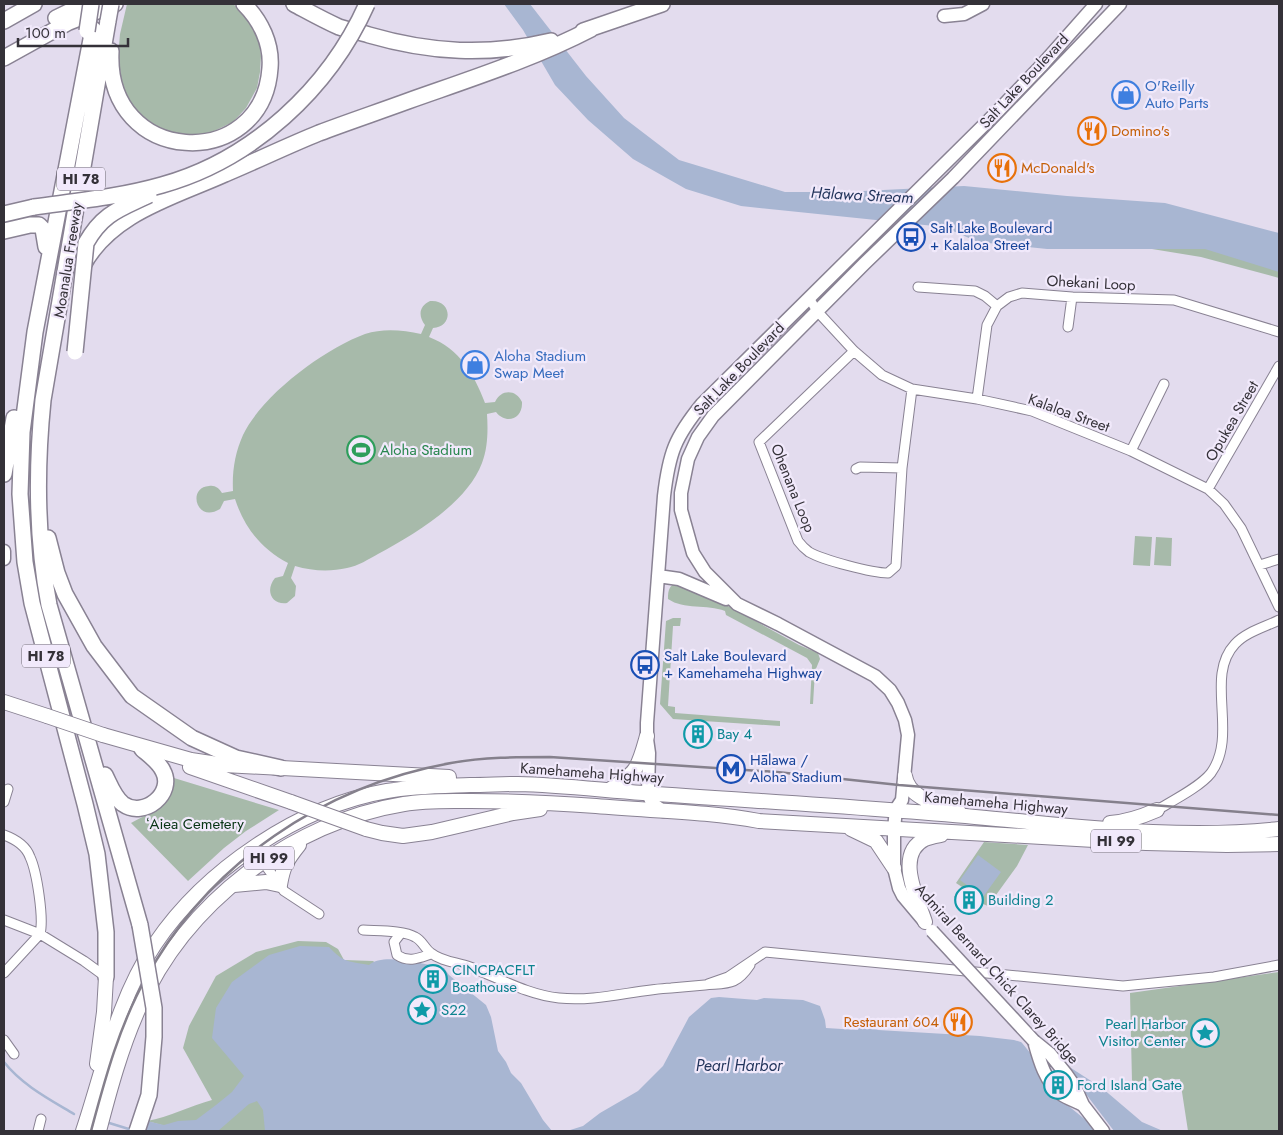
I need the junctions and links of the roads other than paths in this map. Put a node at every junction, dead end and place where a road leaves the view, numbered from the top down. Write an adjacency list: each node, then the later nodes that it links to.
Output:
1 (34, 4): 14 (highway)
2 (85, 4): 17 (highway)
3 (91, 4): 16 (highway, bridge)
4 (97, 4): 16 (highway)
5 (244, 4): 12 (highway)
6 (294, 4): 18 (highway)
7 (367, 4): 20 (highway, bridge)
8 (662, 4): 18 (highway)
9 (983, 4): 13 (main road)
10 (1116, 5): 15 (main road, Salt Lake Boulevard)
11 (1088, 6): 15 (main road); 26 (main road, Salt Lake Boulevard)
12 (114, 10): 19 (highway); 32 (highway, Moanalua Freeway / HI 78)
13 (944, 16)
14 (4, 21)
15 (1102, 22): 28 (main road, Salt Lake Boulevard)
16 (90, 30): 23 (highway, Moanalua Freeway / HI 78)
17 (4, 50)
18 (523, 53): 32 (highway)
19 (4, 58)
20 (208, 168): 21 (highway, bridge); 34 (highway, bridge)
21 (4, 214)
22 (4, 230): 23 (highway)
23 (48, 261): 30 (highway, Moanalua Freeway / HI 78)
24 (918, 286): 27 (street)
25 (1072, 297): 27 (street, Ohekani Loop); 29 (street); 31 (street, Ohekani Loop)
26 (809, 298): 28 (street, Kalaloa Street); 49 (main road, Salt Lake Boulevard)
27 (997, 306): 38 (street)
28 (817, 311): 33 (street, Kalaloa Street); 50 (main road, Salt Lake Boulevard)
29 (1068, 327)
30 (35, 332): 42 (highway); 93 (highway, HI 78)
31 (1279, 332)
32 (55, 338): 43 (highway, Moanalua Freeway / HI 78)
33 (854, 351): 37 (street, Kalaloa Street); 40 (street, Ohenana Loop)
34 (75, 352)
35 (1279, 366): 44 (street, Opukea Street)
36 (1164, 384): 39 (street)
37 (912, 389): 38 (street, Kalaloa Street); 40 (street, Ohenana Loop)
38 (977, 399): 39 (street, Kalaloa Street)
39 (1131, 451): 44 (street, Kalaloa Street)
40 (902, 468): 41 (street)
41 (856, 469)
42 (4, 474)
43 (38, 488): 56 (highway, HI 78); 58 (highway)
44 (1208, 489): 48 (street, Kalaloa Street)
45 (4, 551): 46 (main road)
46 (4, 559)
47 (1279, 559): 48 (street)
48 (1260, 566): 51 (street, Kalaloa Street)
49 (658, 576): 50 (main road); 55 (main road, Salt Lake Boulevard)
50 (736, 604): 59 (main road, Salt Lake Boulevard)
51 (1279, 607)
52 (1279, 620): 67 (street)
53 (4, 702): 54 (main road, bridge)
54 (103, 735): 57 (main road); 58 (main road)
55 (647, 736): 62 (main road); 63 (main road, Salt Lake Boulevard)
56 (88, 740): 57 (highway); 103 (highway, HI 78, bridge)
57 (142, 749): 65 (main road, bridge)
58 (281, 768): 60 (main road)
59 (905, 776): 66 (main road, Salt Lake Boulevard); 70 (main road)
60 (517, 784): 62 (main road, Kamehameha Highway / HI 99); 76 (main road, Kamehameha Highway / HI 99)
61 (8, 789): 64 (street)
62 (610, 790): 63 (main road, Kamehameha Highway / HI 99)
63 (648, 793): 66 (main road, Kamehameha Highway / HI 99); 68 (main road)
64 (4, 802)
65 (572, 804): 68 (main road, Kamehameha Highway / HI 99); 78 (main road, Kamehameha Highway / HI 99)
66 (896, 810): 69 (main road); 70 (main road, Kamehameha Highway / HI 99); 73 (main road, Salt Lake Boulevard)
67 (1157, 810): 72 (main road)
68 (663, 811): 69 (main road, Kamehameha Highway / HI 99)
69 (733, 816): 71 (main road, Kamehameha Highway / HI 99)
70 (972, 816): 72 (main road, Kamehameha Highway / HI 99)
71 (833, 825): 73 (main road, Kamehameha Highway / HI 99); 81 (main road)
72 (1084, 828): 74 (main road, Kamehameha Highway / HI 99)
73 (894, 829): 75 (main road, Kamehameha Highway / HI 99); 81 (main road, Admiral Bernard Chick Clarey Bridge)
74 (1279, 829)
75 (952, 832): 79 (main road, Kamehameha Highway / HI 99); 86 (main road)
76 (274, 833): 80 (main road); 98 (main road, Kamehameha Highway / HI 99)
77 (4, 835): 89 (street)
78 (307, 835): 80 (main road, Kamehameha Highway / HI 99); 83 (main road)
79 (1279, 844)
80 (263, 862): 82 (main road, Kamehameha Highway / HI 99); 83 (street)
81 (894, 868): 86 (main road, Admiral Bernard Chick Clarey Bridge)
82 (234, 885): 83 (main road); 102 (main road, Kamehameha Highway / HI 99)
83 (280, 885): 84 (street)
84 (319, 914)
85 (4, 920): 89 (street)
86 (928, 927): 95 (main road, Admiral Bernard Chick Clarey Bridge, bridge)
87 (363, 930): 88 (street)
88 (400, 933): 90 (street); 90 (street)
89 (40, 934): 92 (street); 93 (street)
90 (431, 954): 91 (street)
91 (1279, 965)
92 (4, 972)
93 (106, 978): 98 (main road, Kamehameha Highway / HI 78)
94 (4, 1040): 96 (street)
95 (1034, 1042): 97 (main road, Admiral Bernard Chick Clarey Bridge); 97 (main road)
96 (14, 1054)
97 (1083, 1105): 104 (main road, Admiral Bernard Chick Clarey Bridge)
98 (90, 1108): 101 (main road, Kamehameha Highway / HI 99)
99 (41, 1119): 100 (street)
100 (38, 1131)
101 (83, 1131)
102 (99, 1131)
103 (137, 1131)
104 (1103, 1131)

